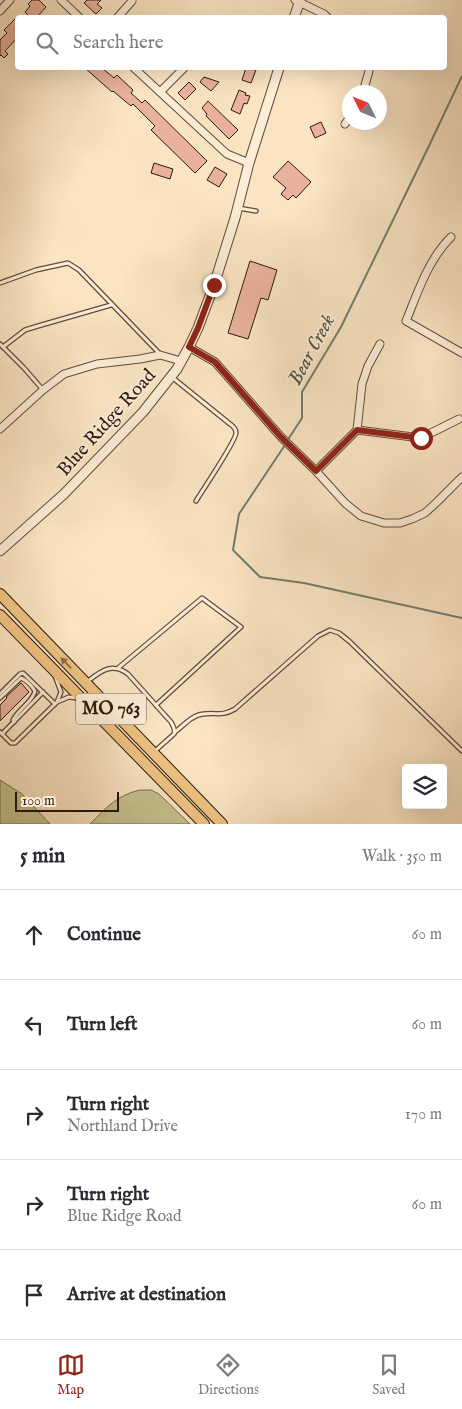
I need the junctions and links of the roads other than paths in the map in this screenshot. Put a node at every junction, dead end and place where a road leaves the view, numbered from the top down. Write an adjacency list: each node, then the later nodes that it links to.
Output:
1 (10, 0): 5 (street)
2 (61, 0): 6 (street)
3 (132, 1): 7 (street)
4 (298, 1): 8 (street); 9 (street)
5 (0, 11)
6 (77, 15)
7 (120, 15)
8 (295, 15)
9 (325, 15)
10 (136, 70): 15 (street)
11 (182, 70): 15 (street)
12 (277, 70): 16 (street, Blue Ridge Road)
13 (369, 70): 14 (street)
14 (365, 85)
15 (160, 92): 16 (street)
16 (249, 163): 17 (street, Blue Ridge Road)
17 (237, 208): 18 (lane); 24 (street, Blue Ridge Road)
18 (256, 211)
19 (451, 237): 25 (street)
20 (1, 281): 21 (lane)
21 (111, 305): 23 (lane); 26 (lane)
22 (380, 344): 32 (street)
23 (1, 345): 29 (lane)
24 (189, 347): 27 (street, Blue Ridge Road); 33 (street)
25 (462, 353)
26 (160, 355): 27 (street); 29 (street)
27 (181, 361): 28 (street, Blue Ridge Road)
28 (171, 377): 35 (lane); 36 (street, Blue Ridge Road)
29 (43, 390): 31 (street)
30 (459, 419): 32 (street)
31 (0, 429)
32 (357, 430): 33 (street)
33 (316, 471): 34 (street)
34 (462, 477)
35 (196, 501)
36 (0, 551)
37 (0, 594): 41 (main road, MO 763, one-way to 37)
38 (0, 615): 40 (main road, MO 763)
39 (118, 668): 41 (lane); 47 (lane); 47 (lane)
40 (56, 673): 42 (main road, MO 763); 46 (lane)
41 (86, 683): 52 (main road, MO 763)
42 (68, 685): 45 (main road, MO 763); 52 (main road)
43 (44, 692): 44 (lane); 46 (lane); 48 (lane)
44 (0, 696): 48 (lane)
45 (80, 697): 46 (lane); 53 (main road, MO 763)
46 (56, 703): 50 (lane)
47 (156, 705): 49 (lane)
48 (14, 722): 50 (lane)
49 (175, 732): 51 (lane); 52 (lane)
50 (1, 733)
51 (462, 750)
52 (151, 751): 55 (main road, MO 763)
53 (143, 762): 54 (main road, MO 763); 55 (main road)
54 (204, 824)
55 (222, 824)

